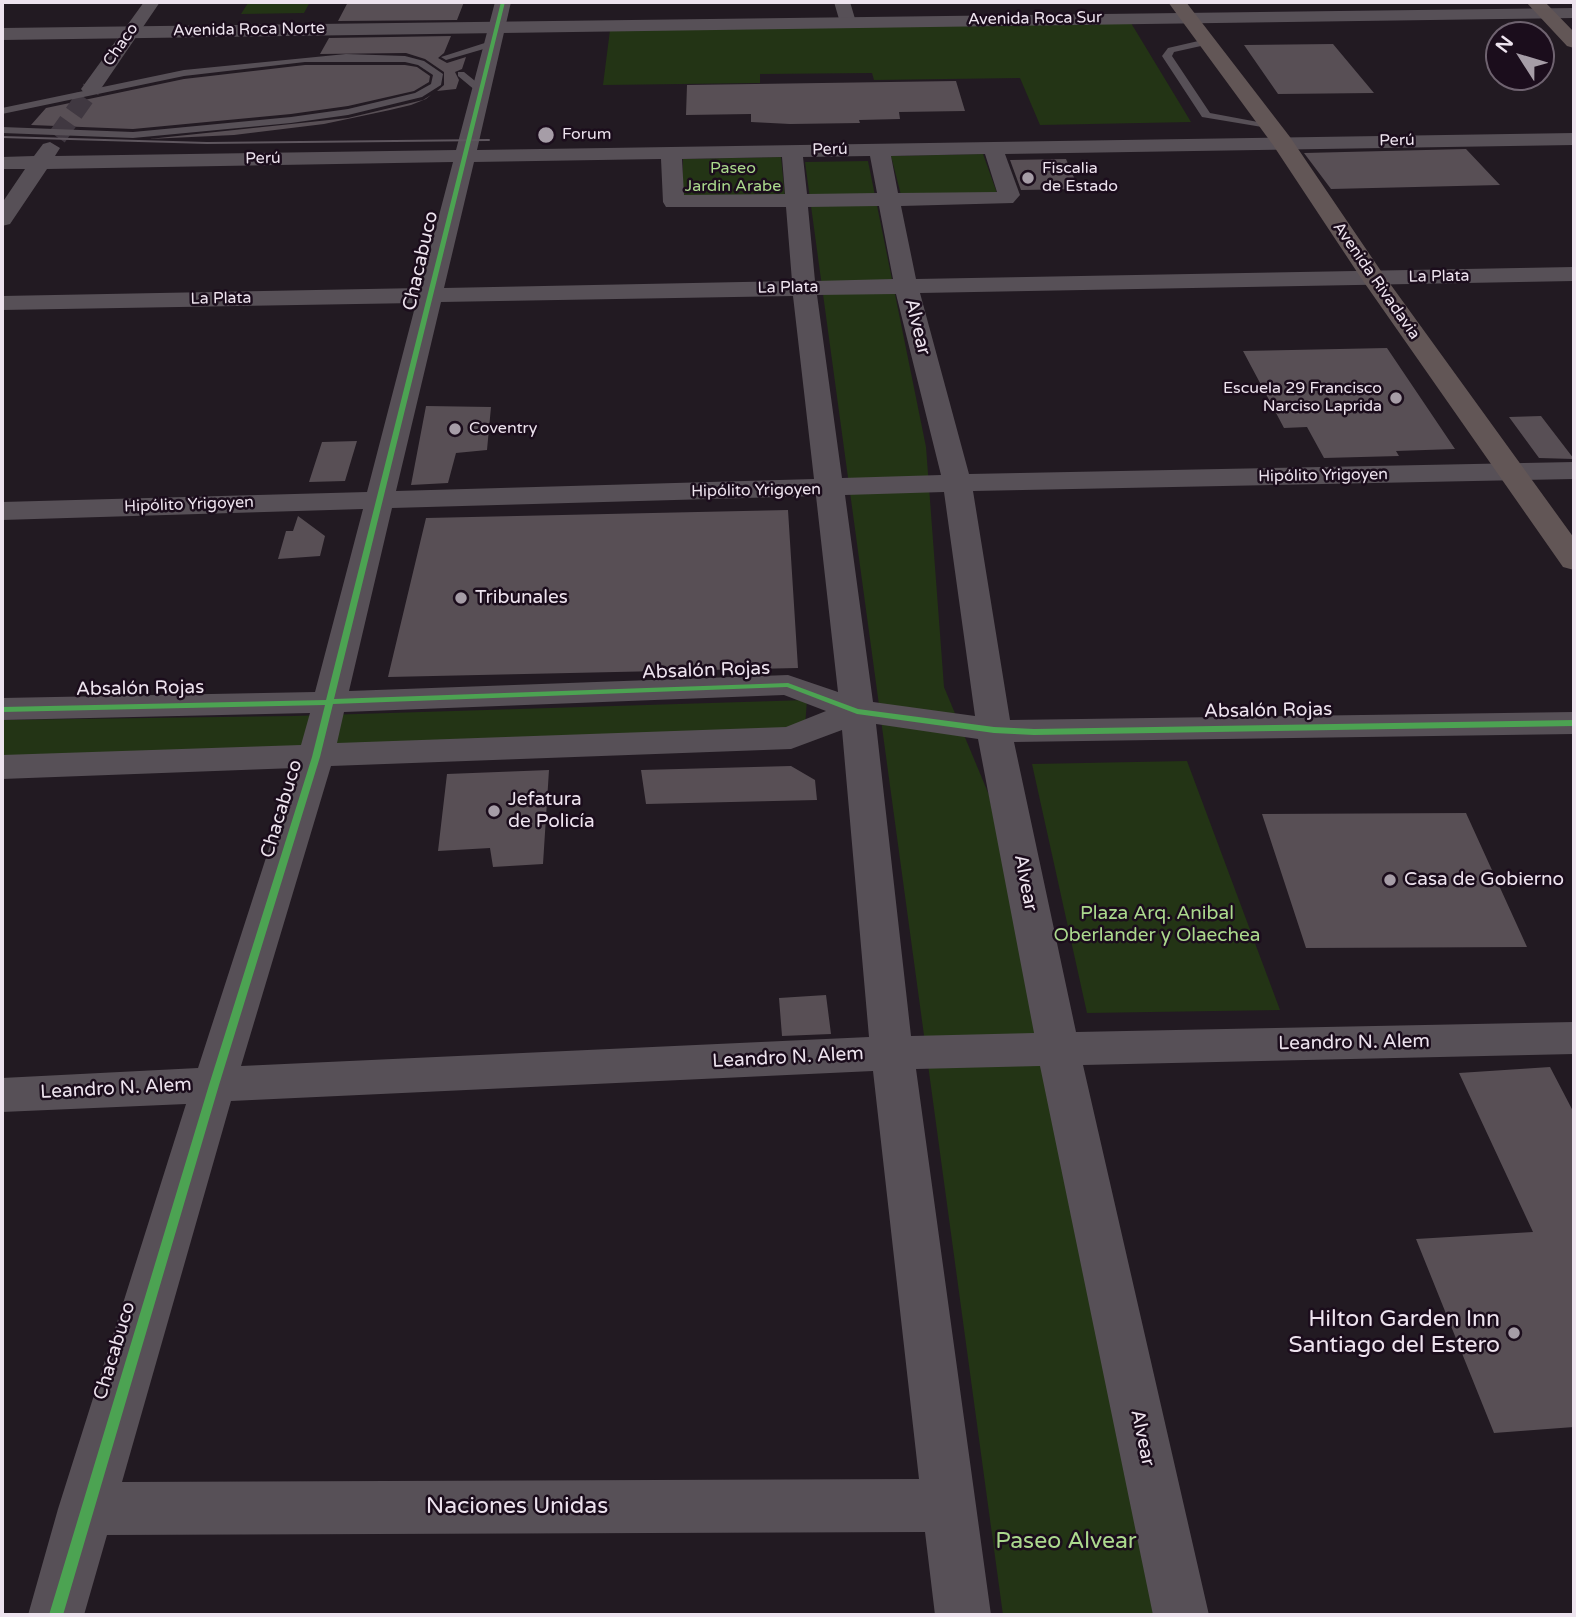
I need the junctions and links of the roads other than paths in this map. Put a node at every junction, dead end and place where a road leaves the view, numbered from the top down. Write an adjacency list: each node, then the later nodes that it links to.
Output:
1 (152, 2): 8 (street, Chaco)
2 (842, 2): 6 (street)
3 (1540, 7): 4 (main road, Avenida Roca Sur); 5 (main road, Avenida Roca Sur); 11 (main road)
4 (1183, 9): 6 (main road, Avenida Roca Sur); 10 (main road, Avenida Rivadavia)
5 (1574, 13)
6 (848, 22): 7 (main road, Avenida Roca Sur)
7 (497, 23): 8 (main road, Avenida Roca Norte); 12 (lane); 23 (street, Chacabuco)
8 (130, 32): 9 (main road, Avenida Roca Norte); 13 (street, Chaco)
9 (2, 34)
10 (1208, 42): 16 (main road, Avenida Rivadavia); 16 (lane)
11 (1574, 42)
12 (446, 57)
13 (91, 89)
14 (2, 111): 15 (lane)
15 (2, 130)
16 (1276, 134): 18 (street, Perú); 19 (street, Perú); 30 (main road, Avenida Rivadavia)
17 (58, 137): 24 (street)
18 (1574, 139)
19 (993, 148): 20 (street, Perú); 26 (street)
20 (879, 149): 21 (street, Perú); 26 (street, Alvear)
21 (792, 150): 22 (street, Perú); 27 (street)
22 (671, 153): 23 (street, Perú); 27 (street)
23 (463, 156): 24 (street, Perú); 33 (street, Chacabuco)
24 (40, 162): 25 (street, Perú); 28 (street)
25 (2, 163)
26 (889, 200): 27 (street); 32 (street, Alvear)
27 (797, 202): 31 (street)
28 (2, 219)
29 (1574, 274): 30 (street, La Plata)
30 (1373, 278): 32 (street, La Plata); 36 (main road, Avenida Rivadavia)
31 (804, 287): 32 (street, La Plata); 33 (street, La Plata); 38 (street)
32 (906, 287): 37 (street, Alvear)
33 (432, 295): 34 (street, La Plata); 39 (street, Chacabuco)
34 (2, 303)
35 (1574, 470): 36 (street, Hipólito Yrigoyen)
36 (1511, 472): 37 (street, Hipólito Yrigoyen); 41 (main road, Avenida Rivadavia)
37 (957, 484): 38 (street, Hipólito Yrigoyen); 46 (street, Alvear)
38 (827, 489): 39 (street, Hipólito Yrigoyen); 44 (street)
39 (382, 499): 40 (street, Hipólito Yrigoyen); 42 (street, Chacabuco)
40 (2, 511)
41 (1574, 560)
42 (330, 702): 43 (street, Absalón Rojas); 44 (street, Absalón Rojas); 47 (street, Chacabuco)
43 (2, 709)
44 (857, 711): 46 (street, Absalón Rojas); 47 (street, Absalón Rojas); 51 (street)
45 (1574, 723): 46 (street, Absalón Rojas)
46 (995, 730): 50 (street, Alvear)
47 (316, 757): 48 (street, Absalón Rojas); 52 (street, Chacabuco)
48 (2, 766)
49 (1574, 1038): 50 (street, Leandro N. Alem)
50 (1058, 1049): 51 (street, Leandro N. Alem); 58 (street, Alvear)
51 (892, 1052): 52 (street, Leandro N. Alem); 54 (street)
52 (214, 1085): 53 (street, Leandro N. Alem); 55 (street, Chacabuco)
53 (2, 1094)
54 (950, 1505): 55 (street, Naciones Unidas); 57 (street)
55 (85, 1509): 56 (street, Chacabuco)
56 (56, 1615)
57 (963, 1615)
58 (1181, 1615)

